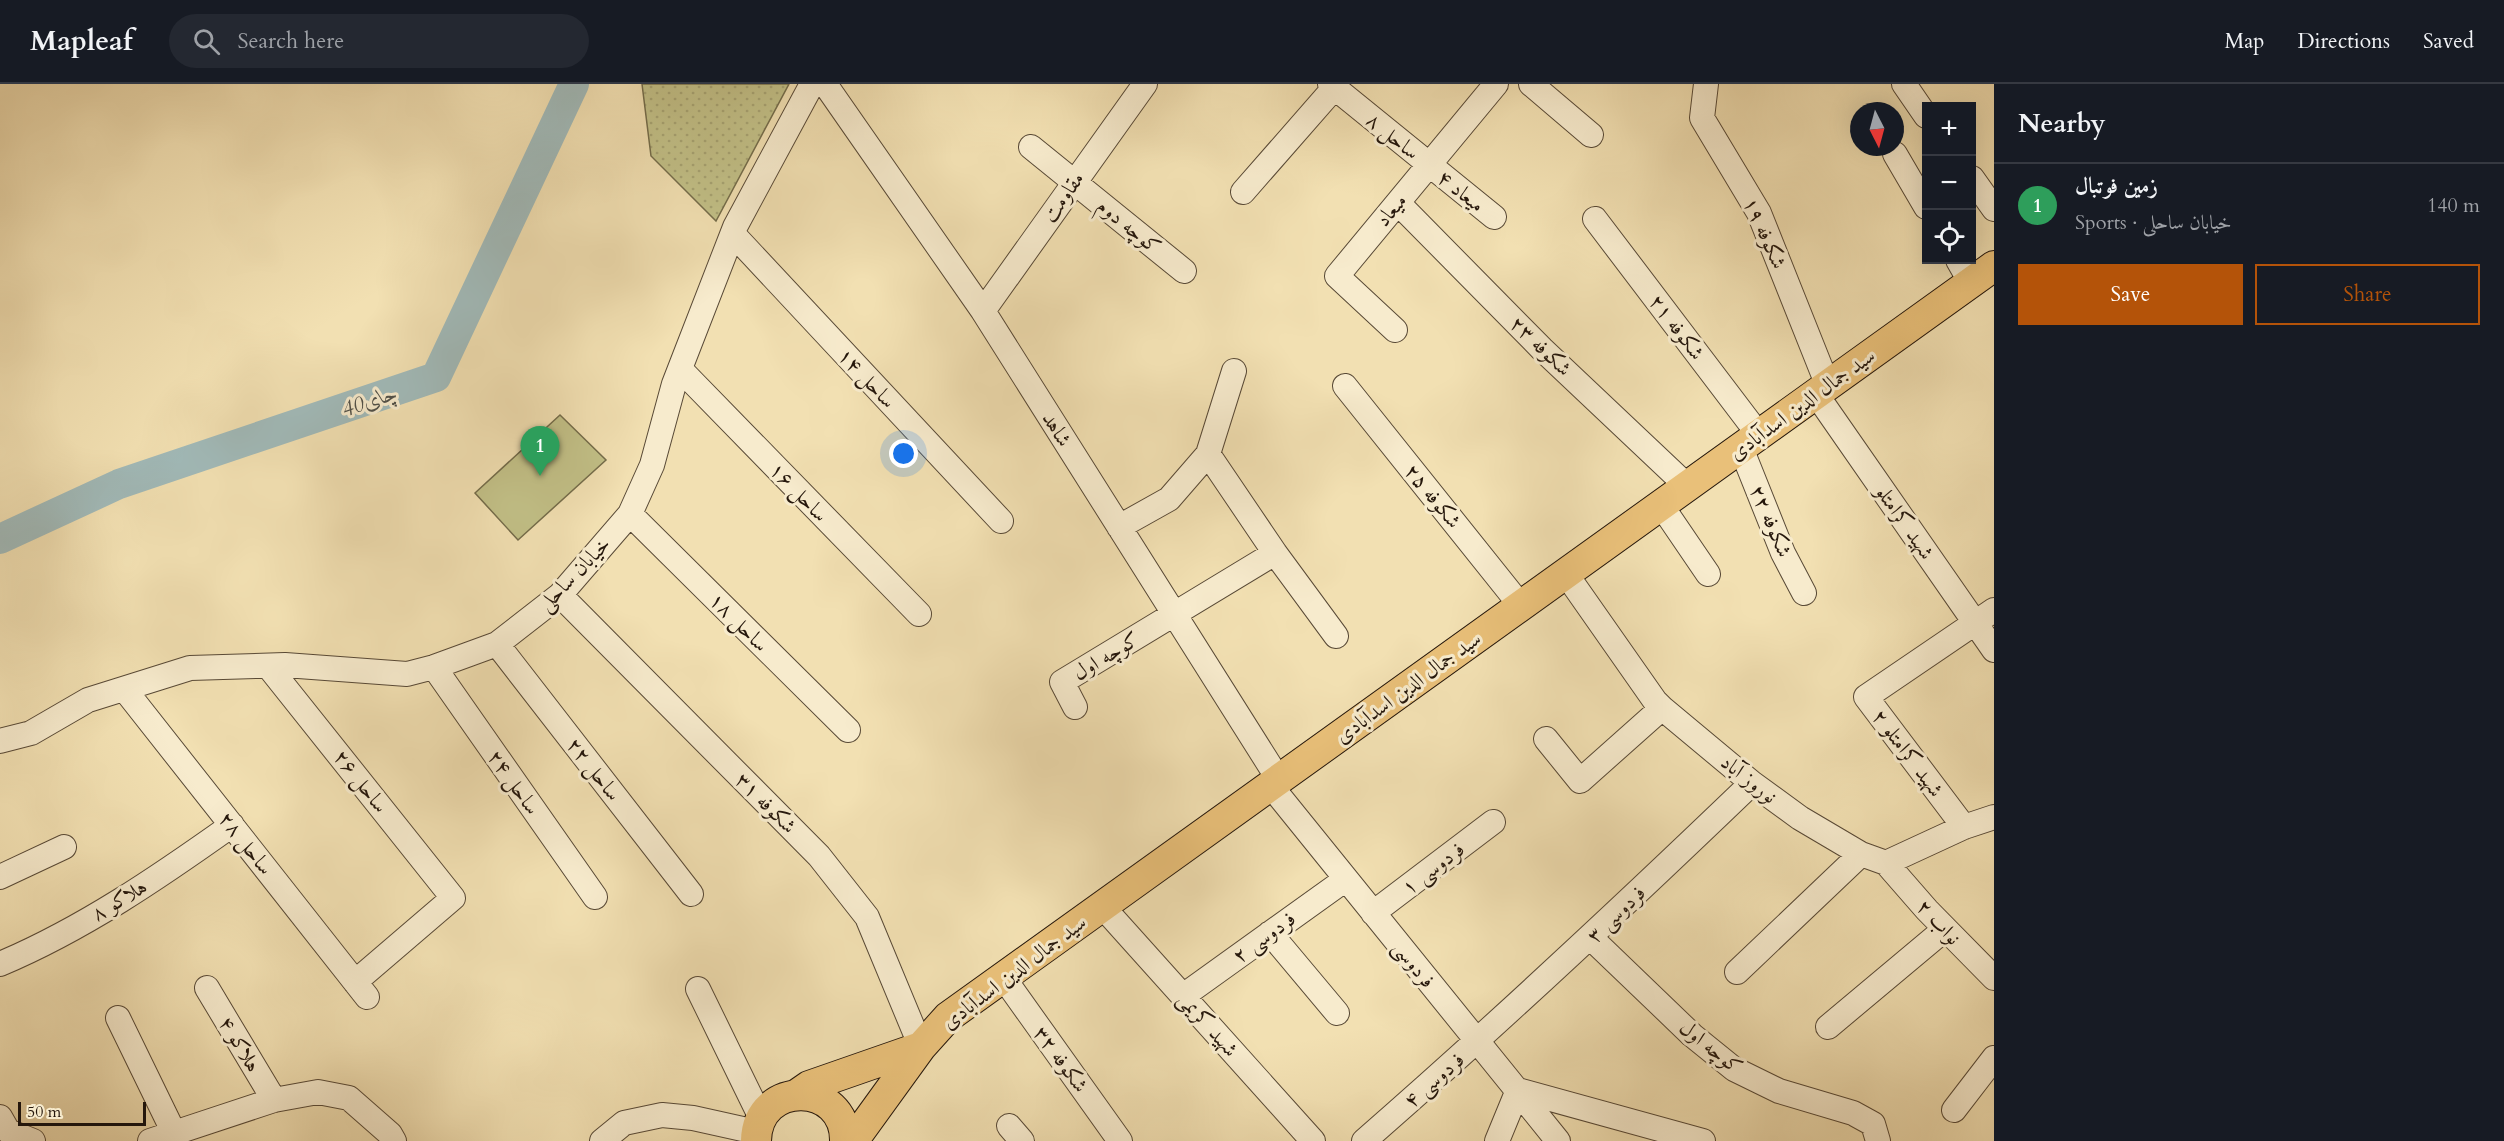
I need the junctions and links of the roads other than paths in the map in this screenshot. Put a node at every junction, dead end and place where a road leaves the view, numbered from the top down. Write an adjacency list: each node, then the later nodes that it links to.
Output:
1 (812, 84): 22 (street, خیابان ساحلی)
2 (825, 84): 25 (street, شاهد)
3 (1496, 84): 13 (street, میعاد)
4 (1531, 84): 10 (street)
5 (1706, 84): 30 (street, شکوفه ۱۹)
6 (1904, 84): 9 (street)
7 (1142, 85): 14 (street, مقاومت)
8 (1332, 86): 13 (street, ساحل ۸); 16 (street)
9 (1922, 110)
10 (1590, 135)
11 (1031, 147): 14 (street)
12 (1896, 156): 17 (street)
13 (1429, 165): 18 (street, میعاد); 20 (street, میعاد ۴)
14 (1074, 182): 24 (street, کوچه دوم); 25 (street, مقاومت)
15 (1976, 185): 19 (street)
16 (1243, 192)
17 (1922, 200)
18 (1398, 203): 26 (street, میعاد); 33 (street, شکوفه ۲۳)
19 (1994, 209)
20 (1494, 217)
21 (1595, 219): 31 (street, شکوفه ۲۱)
22 (733, 234): 27 (street, خیابان ساحلی); 36 (street, ساحل ۱۴)
23 (1974, 269): 30 (main road, سید جمال الدین اسدآبادی)
24 (1184, 271)
25 (982, 312): 37 (street, شاهد)
26 (1395, 330)
27 (680, 369): 35 (street, خیابان ساحلی); 44 (street, ساحل ۱۶)
28 (1234, 371): 32 (street)
29 (1345, 386): 43 (street, شکوفه ۲۵)
30 (1822, 390): 31 (main road, سید جمال الدین اسدآبادی); 46 (street, شهید کرامتلو)
31 (1750, 441): 33 (main road, سید جمال الدین اسدآبادی); 41 (street, شکوفه ۲۲)
32 (1208, 454): 37 (street); 38 (street)
33 (1687, 486): 34 (main road, سید جمال الدین اسدآبادی)
34 (1662, 505): 39 (main road, سید جمال الدین اسدآبادی); 40 (street)
35 (630, 514): 42 (street, خیابان ساحلی); 55 (street, ساحل ۱۸)
36 (1001, 521)
37 (1119, 527): 45 (street, شاهد)
38 (1275, 553): 45 (street); 47 (street)
39 (1566, 574): 43 (main road, سید جمال الدین اسدآبادی); 54 (street, نوروز آباد)
40 (1708, 574)
41 (1804, 593)
42 (560, 595): 48 (street, خیابان ساحلی); 88 (street, شکوفه ۳۱)
43 (1521, 606): 58 (main road, سید جمال الدین اسدآبادی)
44 (919, 614)
45 (1175, 615): 53 (street, کوچه اول); 58 (street, شاهد)
46 (1984, 616): 49 (street, شهید کرامتلو); 63 (street, شهید کرامتلو ۲)
47 (1335, 636)
48 (497, 644): 51 (street, خیابان ساحلی); 69 (street, ساحل ۲۲)
49 (1994, 650)
50 (268, 666): 51 (street, خیابان ساحلی); 52 (street, خیابان ساحلی); 81 (street, ساحل ۲۶)
51 (434, 667): 70 (street, ساحل ۲۴)
52 (125, 690): 57 (street, خیابان ساحلی); 62 (street, ساحل ۲۸)
53 (1075, 707)
54 (1662, 708): 56 (street); 59 (street, نوروز آباد)
55 (848, 730)
56 (1546, 739)
57 (0, 741)
58 (1275, 783): 68 (street, فردوسی); 71 (main road, سید جمال الدین اسدآبادی)
59 (1752, 783): 65 (street, نوروز آباد); 75 (street, فردوسی ۳)
60 (1994, 817): 63 (street)
61 (1493, 822): 72 (street, فردوسی ۱)
62 (232, 825): 76 (street, هلاکو ۸); 81 (street, ساحل ۲۸)
63 (1964, 827): 66 (street)
64 (64, 847): 67 (street)
65 (1861, 854): 66 (street, نوروز آباد); 77 (street)
66 (1886, 863): 73 (street, نواب ۲)
67 (0, 877)
68 (1346, 879): 72 (street, فردوسی); 74 (street, فردوسی ۲)
69 (691, 894)
70 (595, 897)
71 (1102, 906): 78 (main road, سید جمال الدین اسدآبادی); 83 (street, شهید کریمی)
72 (1373, 913): 87 (street, فردوسی)
73 (1945, 929): 79 (street, نواب ۲); 86 (street)
74 (1270, 933): 83 (street, فردوسی ۲); 84 (street)
75 (1591, 938): 87 (street, فردوسی ۳); 109 (street, کوچه اول)
76 (0, 964)
77 (1737, 972)
78 (1003, 977): 88 (main road, سید جمال الدین اسدآبادی); 103 (street, شکوفه ۳۲)
79 (1994, 978)
80 (207, 988): 92 (street, هلاکو ۴)
81 (361, 989)
82 (699, 989): 95 (street)
83 (1183, 996): 104 (street, شهید کریمی)
84 (1336, 1013)
85 (118, 1018): 96 (street)
86 (1828, 1027)
87 (1477, 1042): 90 (street, فردوسی); 105 (street, فردوسی ۴)
88 (921, 1047): 91 (main road); 102 (main road, سید جمال الدین اسدآبادی)
89 (1994, 1058): 93 (street)
90 (1518, 1090): 106 (street); 107 (street, فردوسی); 108 (street)
91 (796, 1095): 95 (main road); 101 (main road)
92 (274, 1100): 96 (street); 99 (street)
93 (1954, 1110)
94 (0, 1118): 97 (street)
95 (758, 1130): 100 (street)
96 (174, 1133): 98 (street)
97 (33, 1141)
98 (150, 1141)
99 (394, 1141)
100 (602, 1141)
101 (845, 1141)
102 (853, 1141)
103 (1120, 1141)
104 (1313, 1141)
105 (1364, 1141)
106 (1497, 1141)
107 (1558, 1141)
108 (1703, 1141)
109 (1878, 1141)

